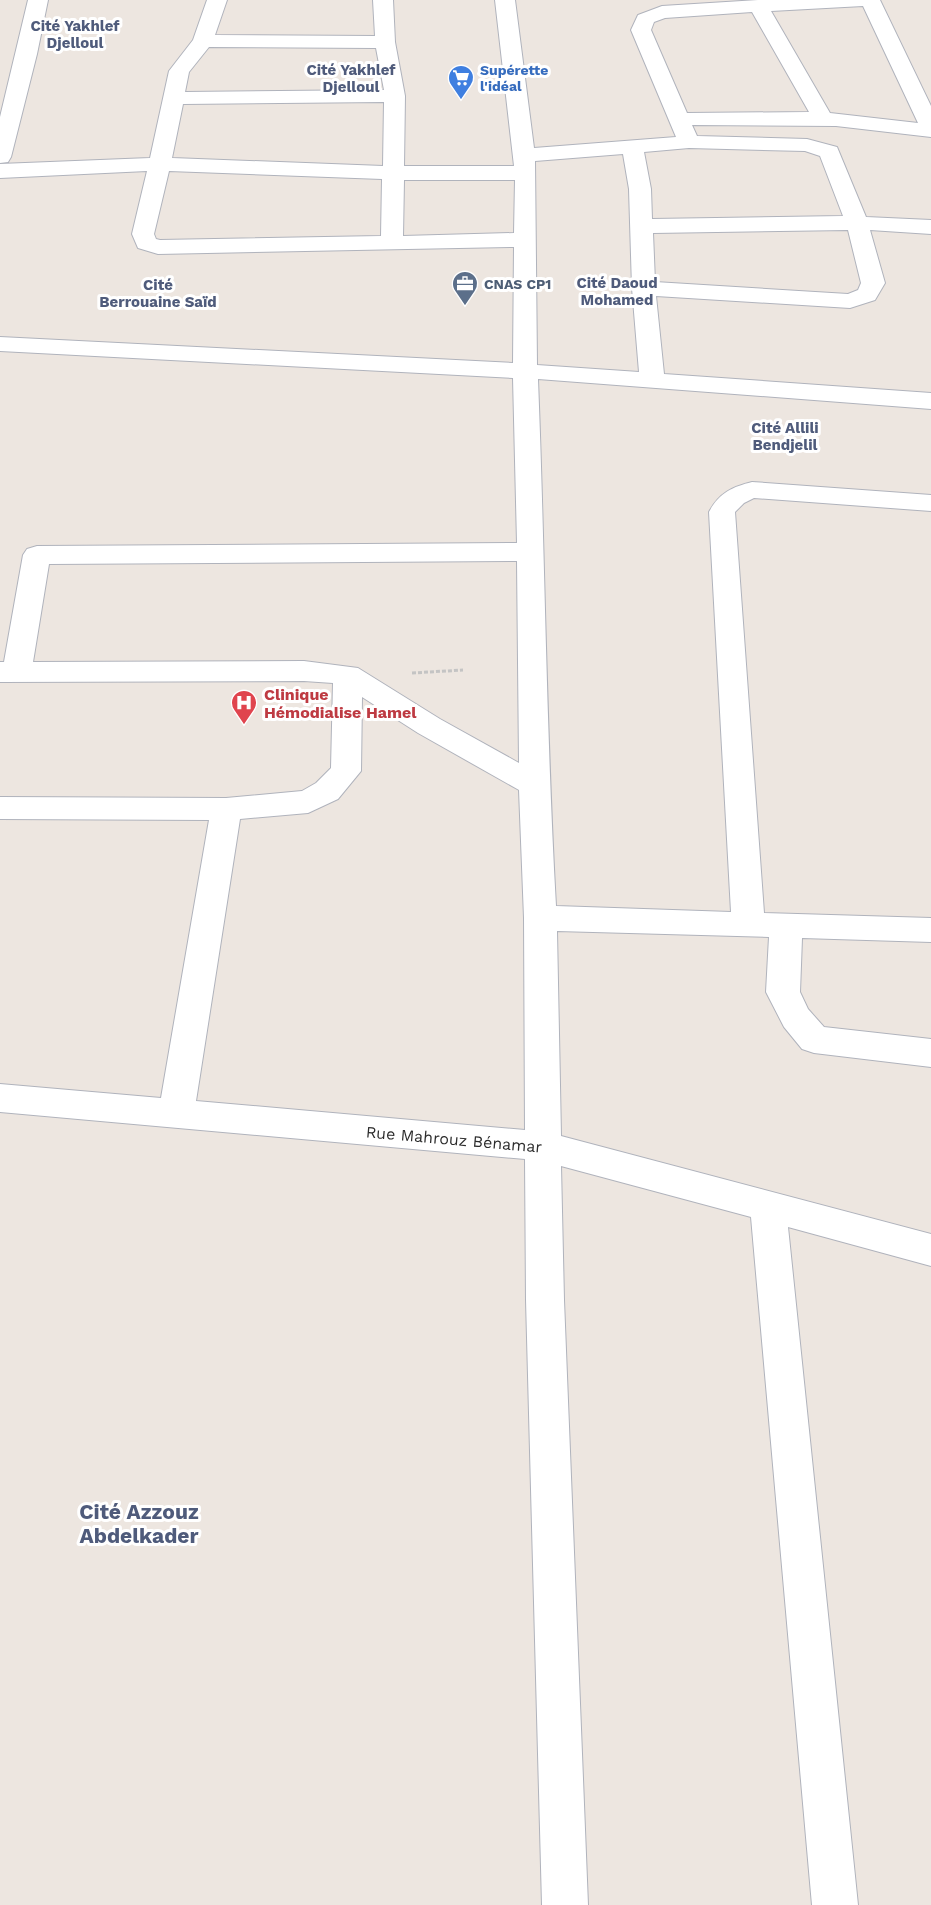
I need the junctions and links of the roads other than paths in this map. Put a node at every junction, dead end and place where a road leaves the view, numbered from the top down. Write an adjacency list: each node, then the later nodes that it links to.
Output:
1 (38, 0): 17 (street)
2 (218, 0): 8 (street)
3 (383, 0): 9 (street)
4 (505, 0): 19 (street)
5 (863, 0): 7 (street)
6 (870, 0): 14 (street)
7 (758, 6): 12 (street); 13 (street)
8 (203, 41): 9 (street); 11 (street)
9 (385, 42): 10 (street)
10 (395, 96): 11 (street); 21 (street)
11 (174, 98): 18 (street)
12 (822, 117): 13 (street); 14 (street)
13 (678, 119): 15 (street)
14 (931, 130)
15 (689, 142): 16 (street); 22 (street)
16 (632, 146): 19 (street); 23 (street)
17 (0, 157)
18 (160, 164): 20 (street); 21 (street); 26 (street)
19 (526, 164): 21 (street); 25 (street)
20 (0, 171)
21 (392, 173): 26 (street)
22 (857, 223): 23 (street); 24 (street); 27 (street)
23 (641, 226): 27 (street)
24 (931, 227)
25 (524, 240): 26 (street); 29 (street)
26 (392, 243)
27 (644, 288): 30 (street)
28 (0, 344): 29 (street)
29 (525, 371): 30 (street); 33 (street)
30 (652, 381): 31 (street)
31 (931, 401)
32 (931, 503): 40 (street)
33 (531, 552): 34 (street); 36 (street)
34 (9, 672): 35 (street)
35 (348, 675): 36 (street); 38 (street)
36 (534, 785): 39 (street)
37 (0, 808): 38 (street)
38 (226, 809): 45 (street)
39 (540, 918): 40 (street); 46 (street)
40 (748, 923): 41 (street)
41 (786, 924): 42 (street); 43 (street)
42 (931, 930)
43 (931, 1053)
44 (0, 1098): 45 (street, Rue Mahrouz Bénamar)
45 (176, 1113): 46 (street, Rue Mahrouz Bénamar)
46 (543, 1146): 47 (street, Rue Mahrouz Bénamar); 49 (street)
47 (768, 1207): 48 (street, Rue Mahrouz Bénamar); 50 (street)
48 (931, 1250)
49 (565, 1905)
50 (835, 1905)

